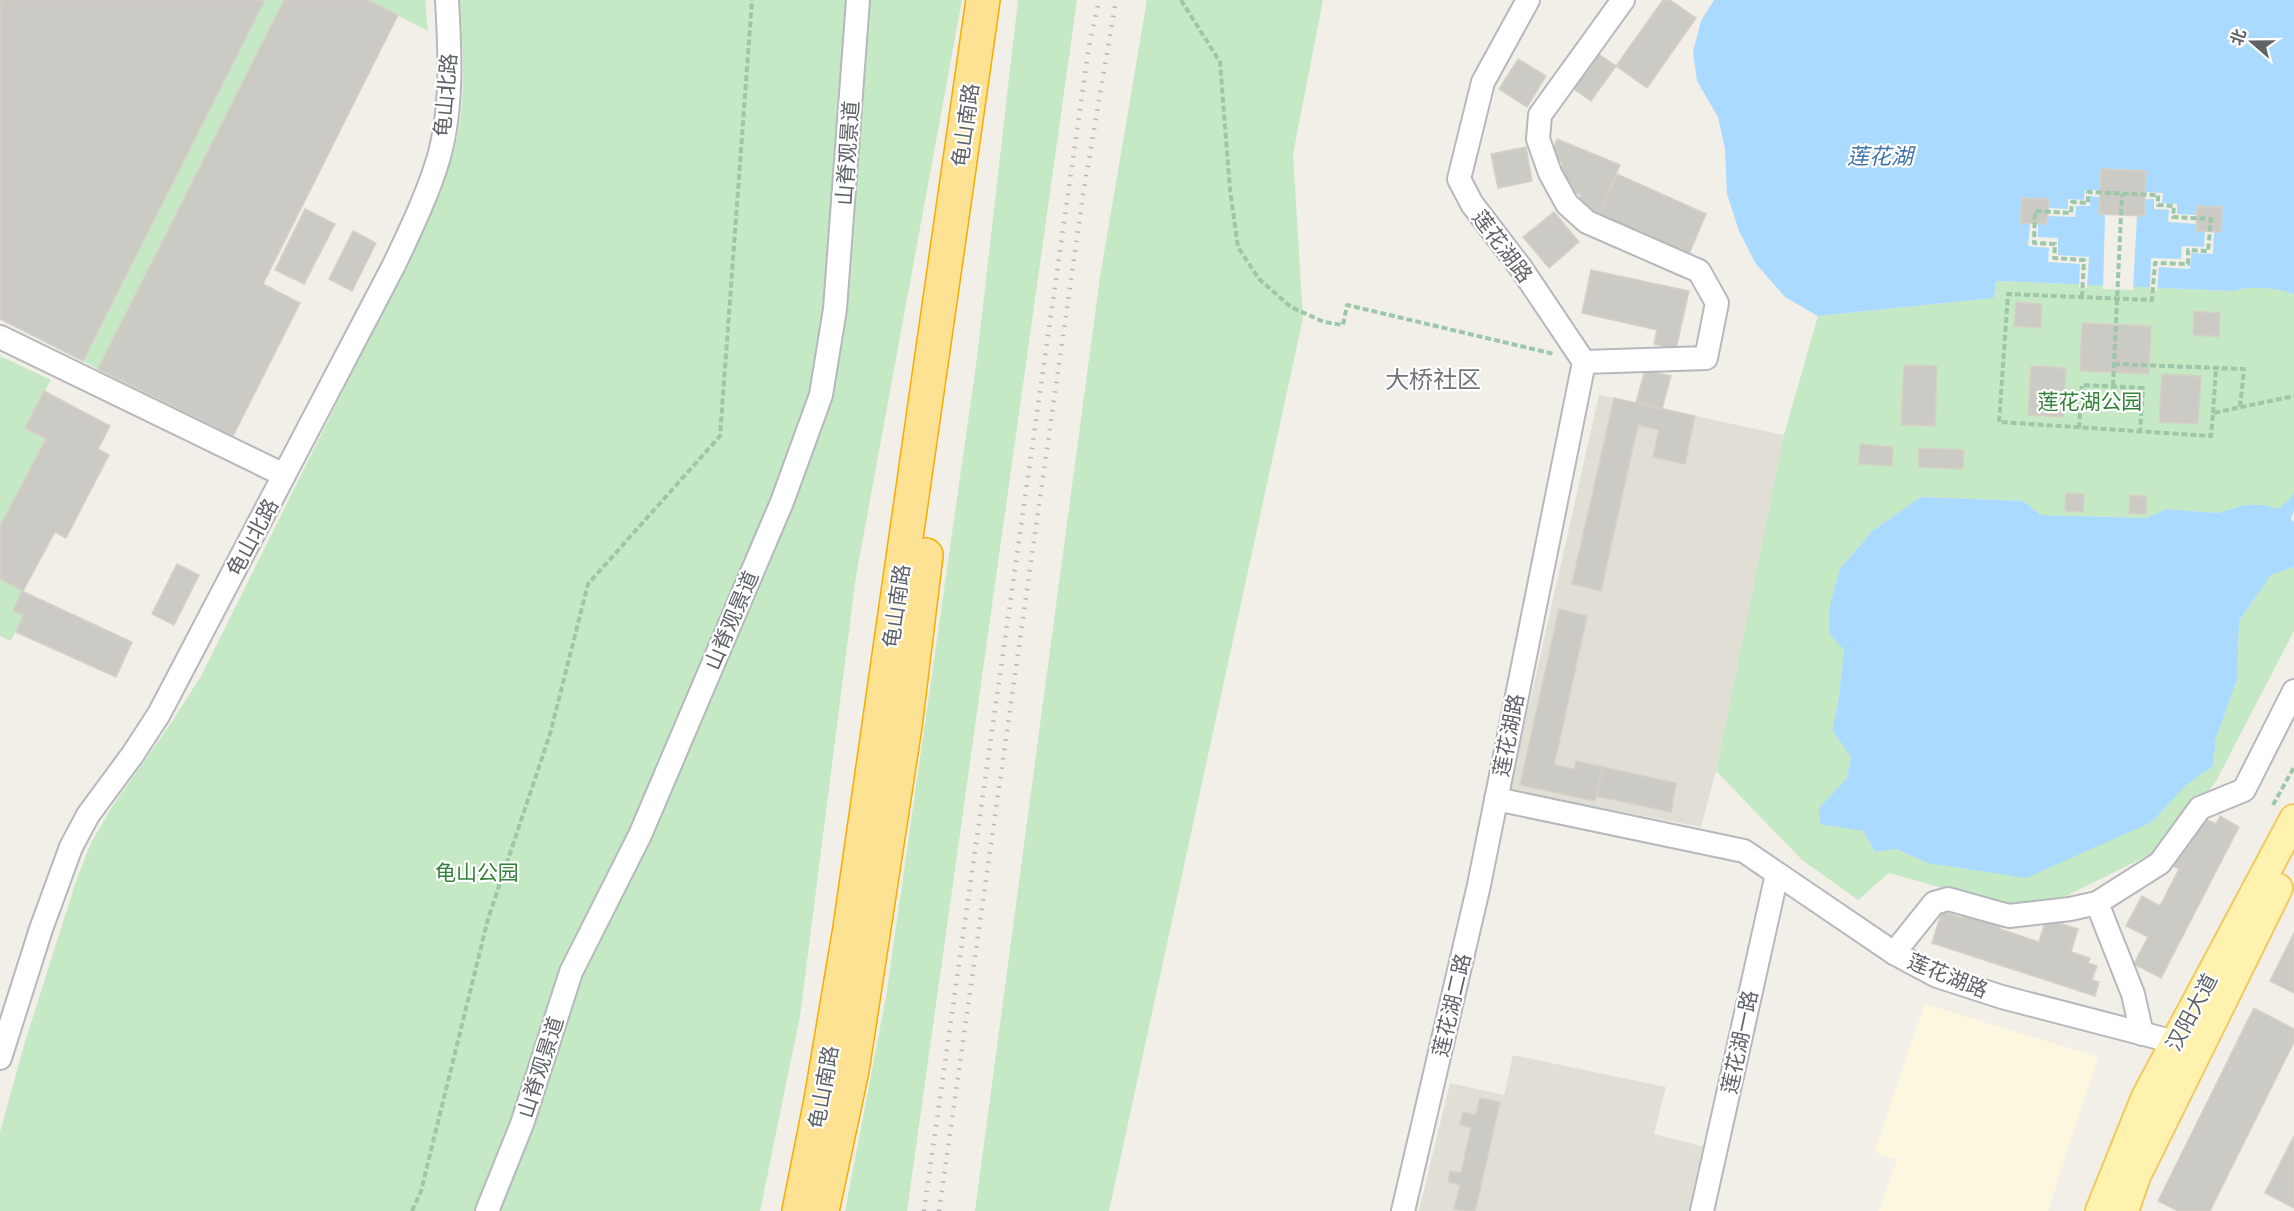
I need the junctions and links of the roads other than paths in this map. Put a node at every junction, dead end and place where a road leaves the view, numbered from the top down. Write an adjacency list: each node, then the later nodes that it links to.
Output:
1 (447, 0): 9 (street, 龟山北路)
2 (858, 0): 22 (street, 山脊观景道)
3 (983, 0): 23 (highway, 龟山南路)
4 (995, 0): 24 (highway, 龟山南路)
5 (1528, 0): 8 (street, 莲花湖路)
6 (1623, 0): 8 (street)
7 (0, 338): 9 (street)
8 (1584, 362): 11 (street, 莲花湖路)
9 (284, 476): 17 (street, 龟山北路)
10 (2294, 692): 15 (street)
11 (1496, 799): 14 (street, 莲花湖路); 25 (street, 莲花湖二路)
12 (2282, 815): 19 (main road, 汉阳大道)
13 (2294, 860): 21 (main road, 汉阳大道)
14 (1777, 874): 16 (street, 莲花湖路); 26 (street, 莲花湖一路)
15 (2097, 903): 16 (street); 18 (street)
16 (1894, 953): 18 (street, 莲花湖路)
17 (6, 1017): 20 (street, 龟山北路)
18 (2142, 1034): 19 (street, 莲花湖路)
19 (2175, 1042): 21 (main road, 汉阳大道)
20 (0, 1058)
21 (2107, 1210)
22 (487, 1211)
23 (799, 1211)
24 (822, 1211)
25 (1403, 1211)
26 (1702, 1211)

